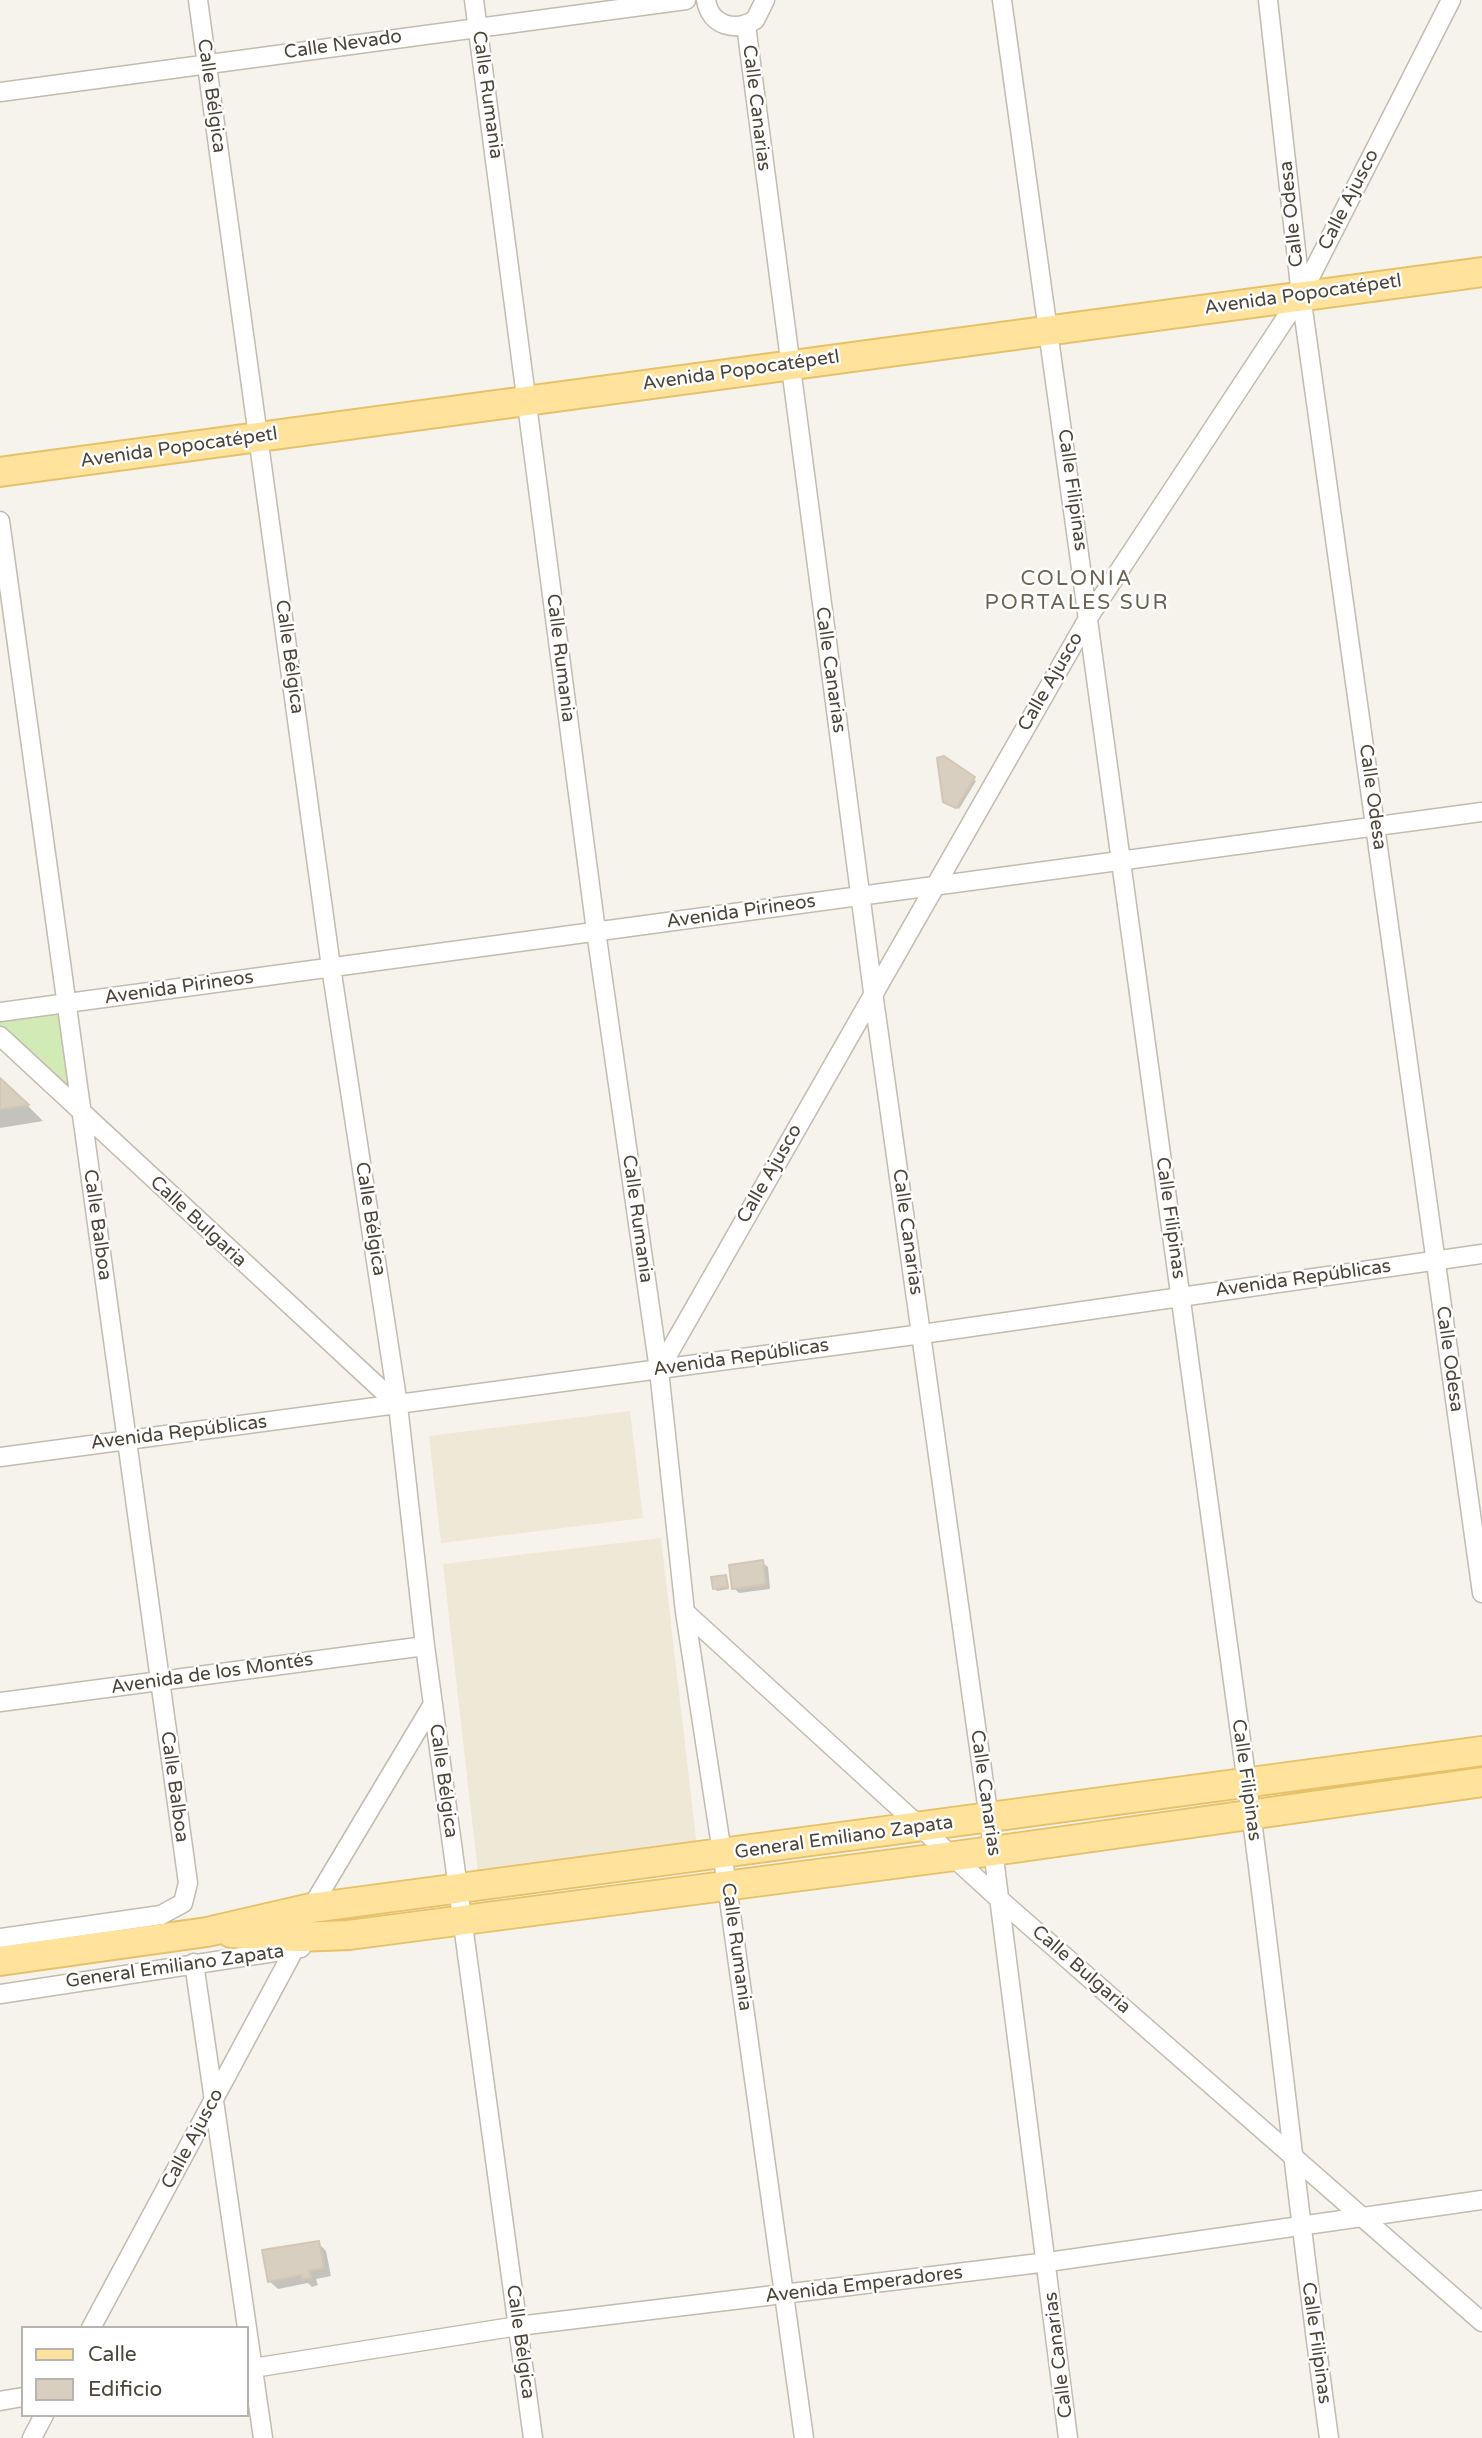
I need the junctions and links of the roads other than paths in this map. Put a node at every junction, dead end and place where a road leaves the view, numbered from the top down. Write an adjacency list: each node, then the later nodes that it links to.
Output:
1 (198, 0): 11 (street, Calle Bélgica)
2 (474, 0): 10 (street, Calle Rumania)
3 (686, 0): 10 (street, Calle Nevado)
4 (706, 0): 9 (street)
5 (765, 0): 9 (street)
6 (1002, 0): 15 (street, Calle Filipinas)
7 (1268, 0): 14 (street, Calle Odesa)
8 (1451, 0): 14 (street, Calle Ajusco)
9 (746, 25): 16 (street, Calle Canarias)
10 (478, 27): 11 (street, Calle Nevado); 17 (street, Calle Rumania)
11 (207, 64): 12 (street, Calle Nevado); 18 (street, Calle Bélgica)
12 (0, 92)
13 (1482, 272): 14 (main road, Avenida Popocatépetl)
14 (1301, 295): 15 (main road, Avenida Popocatépetl); 21 (street, Calle Ajusco); 23 (street, Calle Odesa)
15 (1048, 329): 16 (main road, Avenida Popocatépetl); 21 (street, Calle Filipinas)
16 (790, 365): 17 (main road, Avenida Popocatépetl); 26 (street, Calle Canarias)
17 (527, 400): 18 (main road, Avenida Popocatépetl); 27 (street, Calle Rumania)
18 (259, 437): 19 (main road, Avenida Popocatépetl); 28 (street, Calle Bélgica)
19 (0, 472)
20 (0, 521): 30 (street, Calle Balboa)
21 (1090, 615): 24 (street, Calle Filipinas); 25 (street, Calle Ajusco)
22 (1482, 812): 23 (street, Avenida Pirineos)
23 (1376, 826): 24 (street, Avenida Pirineos); 35 (street, Calle Odesa)
24 (1122, 860): 25 (street, Avenida Pirineos); 36 (street, Calle Filipinas)
25 (934, 886): 26 (street, Avenida Pirineos); 29 (street, Calle Ajusco)
26 (860, 895): 27 (street, Avenida Pirineos); 29 (street, Calle Canarias)
27 (596, 931): 28 (street, Avenida Pirineos); 38 (street, Calle Rumania)
28 (331, 967): 30 (street, Avenida Pirineos); 39 (street, Calle Bélgica)
29 (873, 992): 37 (street, Calle Canarias); 38 (street, Calle Ajusco)
30 (66, 1003): 31 (street, Avenida Pirineos); 33 (street, Calle Balboa)
31 (0, 1012)
32 (0, 1037): 33 (street, Calle Bulgaria)
33 (82, 1115): 39 (street, Calle Bulgaria); 40 (street, Calle Balboa)
34 (1482, 1254): 35 (street, Avenida Repúblicas)
35 (1435, 1260): 36 (street, Avenida Repúblicas); 42 (street, Calle Odesa)
36 (1180, 1296): 37 (street, Avenida Repúblicas); 50 (street, Calle Filipinas)
37 (922, 1334): 38 (street, Avenida Repúblicas); 52 (street, Calle Canarias)
38 (659, 1370): 39 (street, Avenida Repúblicas); 43 (street, Calle Rumania)
39 (398, 1405): 40 (street, Avenida Repúblicas); 44 (street, Calle Bélgica)
40 (125, 1440): 41 (street, Avenida Repúblicas); 45 (street, Calle Balboa)
41 (0, 1457)
42 (1482, 1593)
43 (685, 1612): 53 (street, Calle Bulgaria); 55 (street, Calle Rumania)
44 (425, 1646): 45 (street, Avenida de los Montés); 47 (street, Calle Bélgica)
45 (158, 1682): 46 (street, Avenida de los Montés); 64 (street, Calle Balboa)
46 (0, 1702)
47 (433, 1704): 58 (street, Calle Bélgica); 60 (street)
48 (1482, 1751): 50 (main road, General Emiliano Zapata)
49 (1482, 1782): 51 (main road, General Emiliano Zapata)
50 (1246, 1784): 51 (street, Calle Filipinas); 52 (main road, General Emiliano Zapata)
51 (1251, 1814): 54 (main road, General Emiliano Zapata); 70 (street, Calle Filipinas)
52 (989, 1819): 53 (main road, General Emiliano Zapata); 54 (street, Calle Canarias)
53 (919, 1828): 55 (main road, General Emiliano Zapata); 56 (street, Calle Bulgaria)
54 (993, 1851): 56 (main road, General Emiliano Zapata); 59 (street, Calle Canarias)
55 (722, 1855): 57 (street, Calle Rumania); 58 (main road, General Emiliano Zapata)
56 (951, 1856): 57 (main road, General Emiliano Zapata); 59 (street, Calle Bulgaria)
57 (727, 1885): 61 (main road, General Emiliano Zapata); 75 (street, Calle Rumania)
58 (457, 1889): 60 (main road, General Emiliano Zapata); 61 (street, Calle Bélgica)
59 (998, 1898): 70 (street, Calle Bulgaria); 74 (street, Calle Canarias)
60 (311, 1908): 62 (main road, General Emiliano Zapata)
61 (462, 1921): 63 (main road, General Emiliano Zapata); 79 (street, Calle Bélgica)
62 (207, 1932): 63 (main road, General Emiliano Zapata); 66 (main road, General Emiliano Zapata)
63 (349, 1935): 65 (street, General Emiliano Zapata)
64 (0, 1938)
65 (295, 1950): 67 (street, General Emiliano Zapata); 69 (street, Calle Ajusco)
66 (0, 1961)
67 (194, 1963): 68 (street, General Emiliano Zapata); 69 (street)
68 (0, 1994)
69 (214, 2100): 77 (street, Calle Ajusco); 78 (street)
70 (1293, 2156): 72 (street, Calle Bulgaria); 73 (street, Calle Filipinas)
71 (1482, 2200): 72 (street, Avenida Emperadores)
72 (1364, 2216): 73 (street, Avenida Emperadores); 76 (street, Calle Bulgaria)
73 (1299, 2225): 74 (street, Avenida Emperadores); 89 (street, Calle Filipinas)
74 (1048, 2262): 75 (street, Avenida Emperadores); 88 (street, Calle Canarias)
75 (786, 2295): 79 (street, Avenida Emperadores); 87 (street, Calle Rumania)
76 (1482, 2322)
77 (92, 2326)
78 (244, 2326)
79 (518, 2326): 80 (street, Avenida Emperadores); 86 (street, Calle Bélgica)
80 (250, 2368): 85 (street)
81 (21, 2397): 82 (street)
82 (0, 2401)
83 (43, 2417): 84 (street)
84 (32, 2438)
85 (263, 2438)
86 (533, 2438)
87 (804, 2438)
88 (1068, 2438)
89 (1329, 2438)

